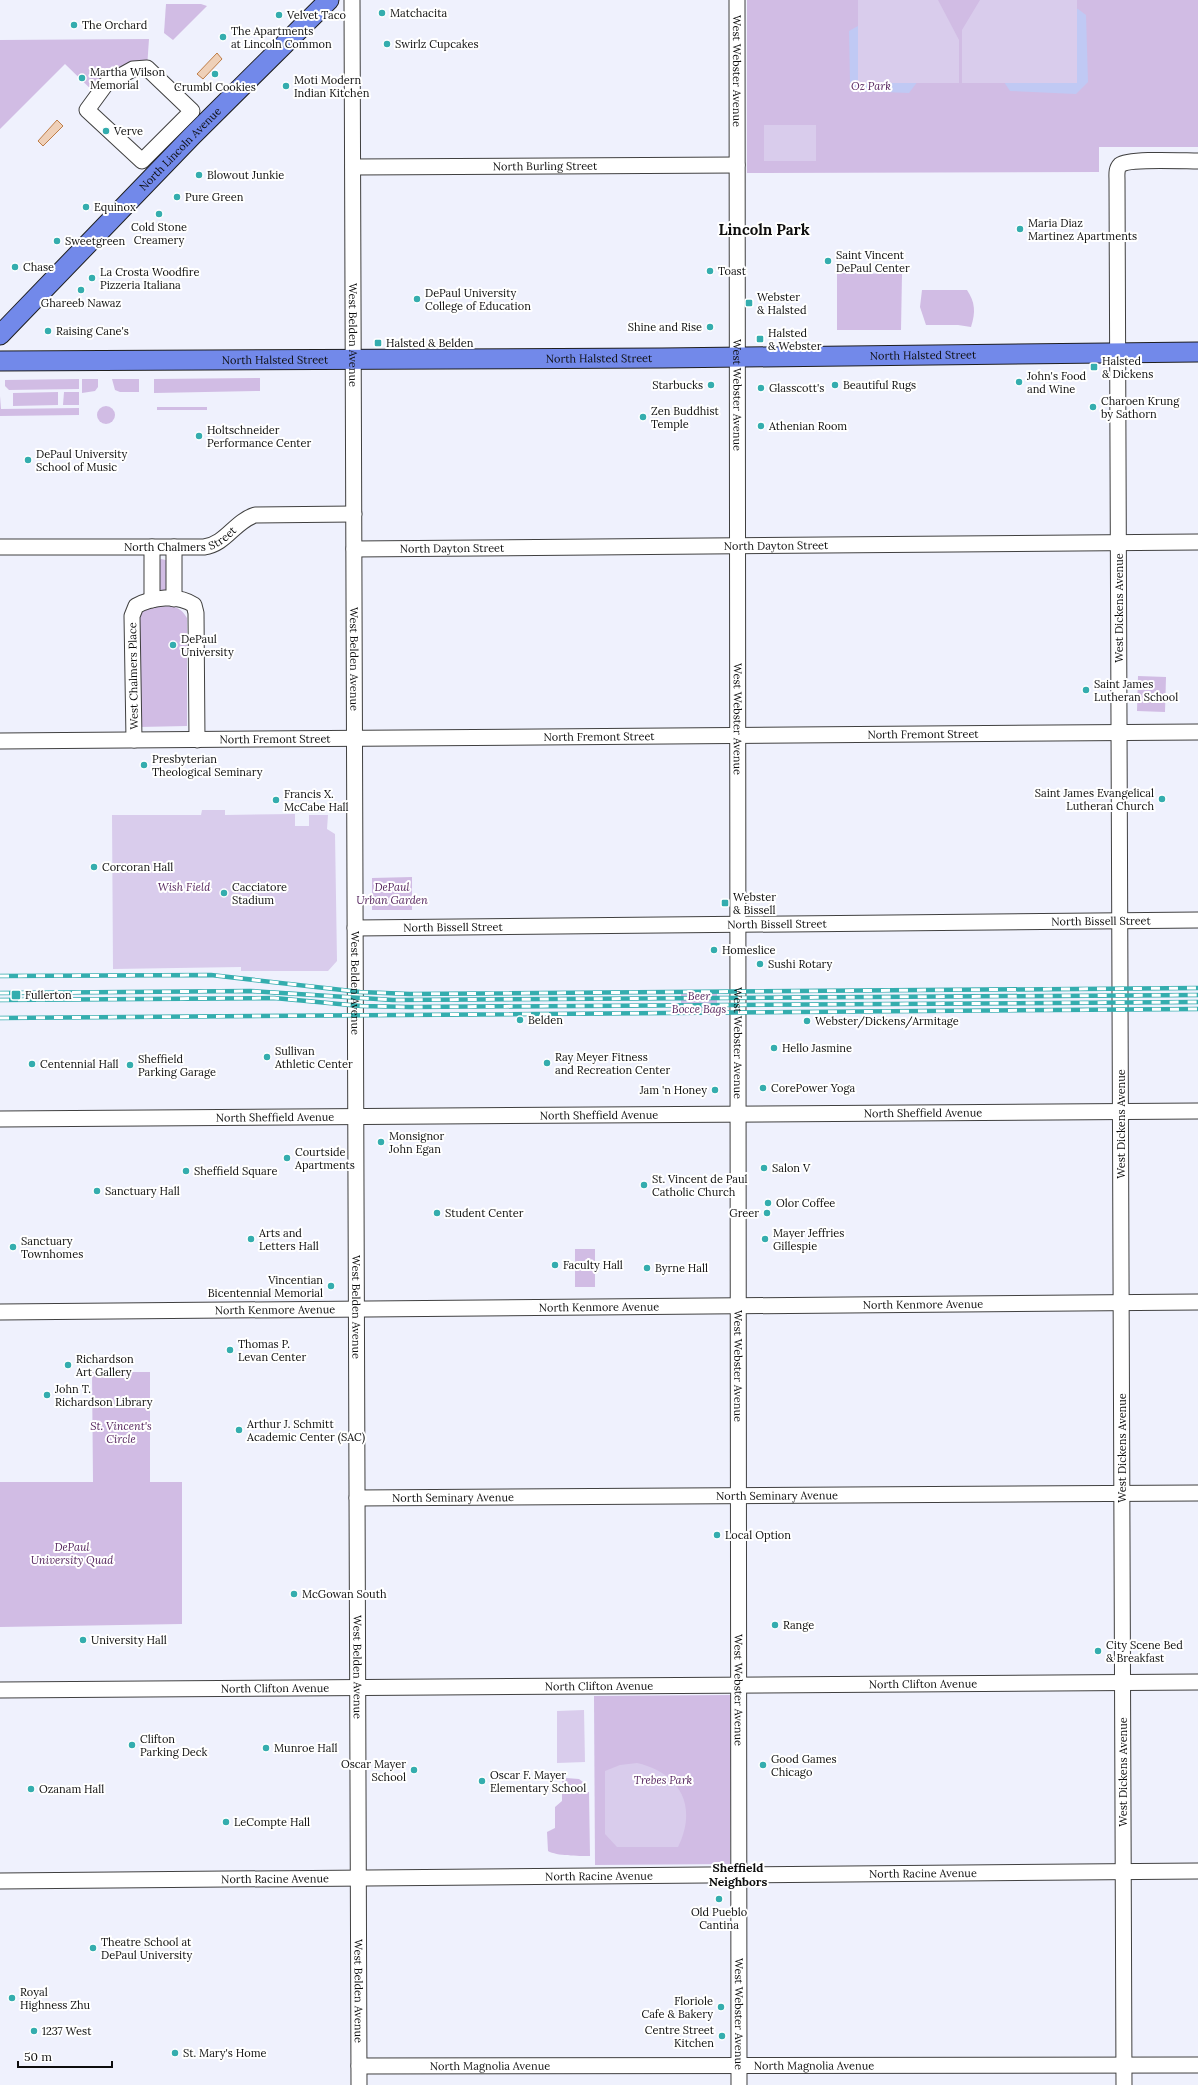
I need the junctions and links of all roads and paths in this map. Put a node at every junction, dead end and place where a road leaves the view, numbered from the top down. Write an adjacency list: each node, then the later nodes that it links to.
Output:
1 (329, 0): 8 (main road, North Lincoln Avenue)
2 (352, 0): 7 (street, West Belden Avenue)
3 (737, 0): 6 (street, West Webster Avenue)
4 (142, 161): 4 (street)
5 (1198, 161): 10 (street, West Dickens Avenue)
6 (737, 165): 7 (street, North Burling Street); 11 (street, West Webster Avenue)
7 (353, 167): 12 (street, West Belden Avenue)
8 (0, 335)
9 (1198, 352): 10 (main road, North Halsted Street)
10 (1118, 353): 11 (main road, North Halsted Street); 16 (street, West Dickens Avenue)
11 (737, 357): 12 (main road, North Halsted Street); 17 (street, West Webster Avenue)
12 (353, 358): 13 (main road, North Halsted Street); 14 (street, West Belden Avenue)
13 (0, 361)
14 (354, 514): 20 (street, North Chalmers Street); 21 (street, West Belden Avenue)
15 (1198, 542): 16 (street, North Dayton Street)
16 (1119, 543): 17 (street, North Dayton Street); 24 (street, West Dickens Avenue)
17 (738, 546): 21 (street, North Dayton Street); 26 (street, West Webster Avenue)
18 (0, 547): 19 (street, North Chalmers Street)
19 (152, 547): 20 (street, North Chalmers Street); 23 (street)
20 (174, 547): 22 (street)
21 (354, 549): 27 (street, West Belden Avenue)
22 (174, 599): 23 (street, West Chalmers Place); 29 (street, West Chalmers Place)
23 (152, 600): 28 (street, West Chalmers Place)
24 (1120, 732): 25 (street, North Fremont Street); 26 (street, North Fremont Street); 32 (street, West Dickens Avenue)
25 (1198, 732)
26 (738, 736): 27 (street, North Fremont Street); 33 (street, West Webster Avenue)
27 (354, 739): 29 (street, North Fremont Street); 34 (street, West Belden Avenue)
28 (134, 740): 29 (street, North Fremont Street); 30 (street, North Fremont Street)
29 (197, 740)
30 (0, 741)
31 (1198, 920): 32 (street, North Bissell Street)
32 (1120, 921): 33 (street, North Bissell Street); 35 (street, West Dickens Avenue)
33 (738, 924): 34 (street, North Bissell Street); 37 (street, West Webster Avenue)
34 (355, 928): 38 (street, West Belden Avenue)
35 (1121, 1112): 36 (street, North Sheffield Avenue); 37 (street, North Sheffield Avenue); 40 (street, West Dickens Avenue)
36 (1198, 1112)
37 (738, 1115): 38 (street, North Sheffield Avenue); 42 (street, West Webster Avenue)
38 (356, 1118): 39 (street, North Sheffield Avenue); 43 (street, West Belden Avenue)
39 (0, 1119)
40 (1122, 1302): 41 (street, North Kenmore Avenue); 42 (street, North Kenmore Avenue); 46 (street, West Dickens Avenue)
41 (1198, 1302)
42 (739, 1306): 43 (street, North Kenmore Avenue); 47 (street, West Webster Avenue)
43 (356, 1309): 44 (street, North Kenmore Avenue); 48 (street, West Belden Avenue)
44 (0, 1312)
45 (1198, 1493): 46 (street, North Seminary Avenue)
46 (1122, 1494): 47 (street, North Seminary Avenue); 49 (street, West Dickens Avenue)
47 (739, 1495): 48 (street, North Seminary Avenue); 51 (street, West Webster Avenue)
48 (357, 1498): 52 (street, West Belden Avenue)
49 (1123, 1682): 50 (street, North Clifton Avenue); 51 (street, North Clifton Avenue); 55 (street, West Dickens Avenue)
50 (1198, 1682)
51 (739, 1685): 52 (street, North Clifton Avenue); 56 (street, West Webster Avenue)
52 (358, 1687): 53 (street, North Clifton Avenue); 57 (street, West Belden Avenue)
53 (0, 1690)
54 (1198, 1871): 55 (street, North Racine Avenue)
55 (1123, 1872): 56 (street, North Racine Avenue); 59 (street, West Dickens Avenue)
56 (740, 1875): 57 (street, North Racine Avenue); 62 (street, West Webster Avenue)
57 (358, 1878): 58 (street, North Racine Avenue); 61 (street, West Belden Avenue)
58 (0, 1881)
59 (1124, 2065): 60 (street, North Magnolia Avenue); 62 (street, North Magnolia Avenue); 65 (street, West Dickens Avenue)
60 (1198, 2065)
61 (359, 2066): 62 (street, North Magnolia Avenue); 63 (street, West Belden Avenue)
62 (739, 2066): 64 (street, West Webster Avenue)
63 (359, 2085)
64 (739, 2085)
65 (1124, 2085)

